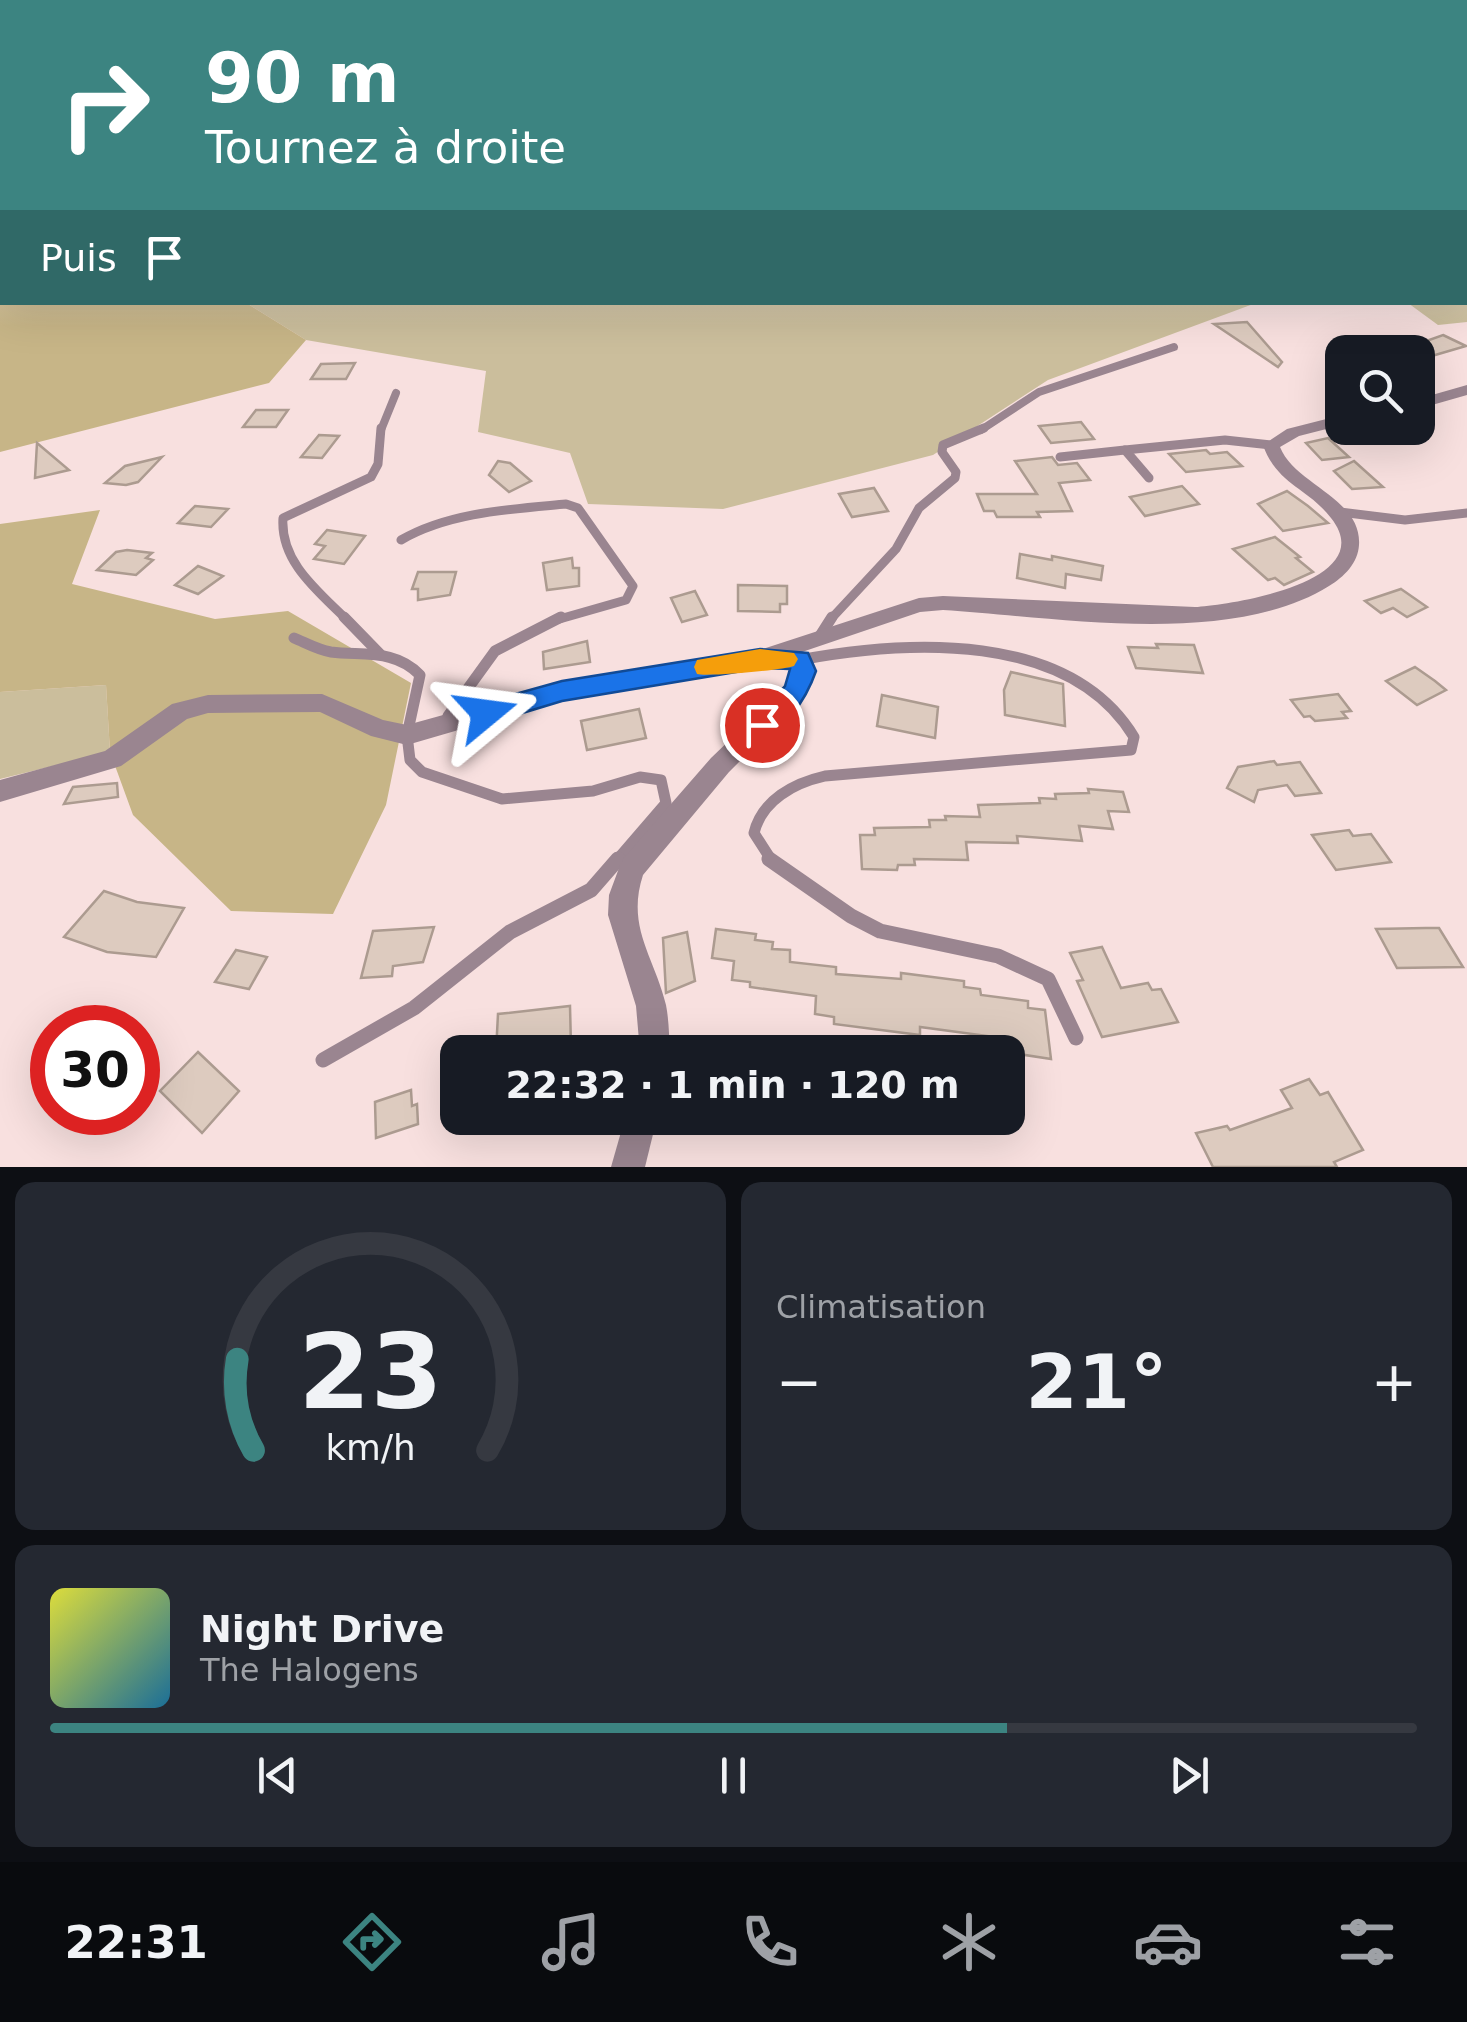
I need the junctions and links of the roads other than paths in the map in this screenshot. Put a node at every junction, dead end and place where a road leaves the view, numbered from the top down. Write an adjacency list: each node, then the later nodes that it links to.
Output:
1 (1174, 347): 14 (lane)
2 (1467, 390): 4 (street)
3 (396, 393): 15 (lane)
4 (1435, 399)
5 (1325, 424): 6 (street)
6 (1271, 445): 7 (lane); 10 (street)
7 (1125, 450): 8 (lane); 9 (lane)
8 (1060, 457)
9 (1149, 478)
10 (1340, 512): 11 (lane); 14 (street)
11 (1467, 513)
12 (401, 540): 18 (lane)
13 (294, 638): 15 (lane)
14 (818, 639): 16 (street)
15 (380, 654): 19 (lane)
16 (760, 658): 17 (street); 18 (street)
17 (799, 660): 21 (street); 22 (lane)
18 (448, 724): 19 (street)
19 (408, 735): 20 (street); 23 (lane)
20 (0, 791)
21 (654, 1035)
22 (1076, 1038)
23 (323, 1060)
24 (636, 1135): 25 (street)
25 (628, 1167)

